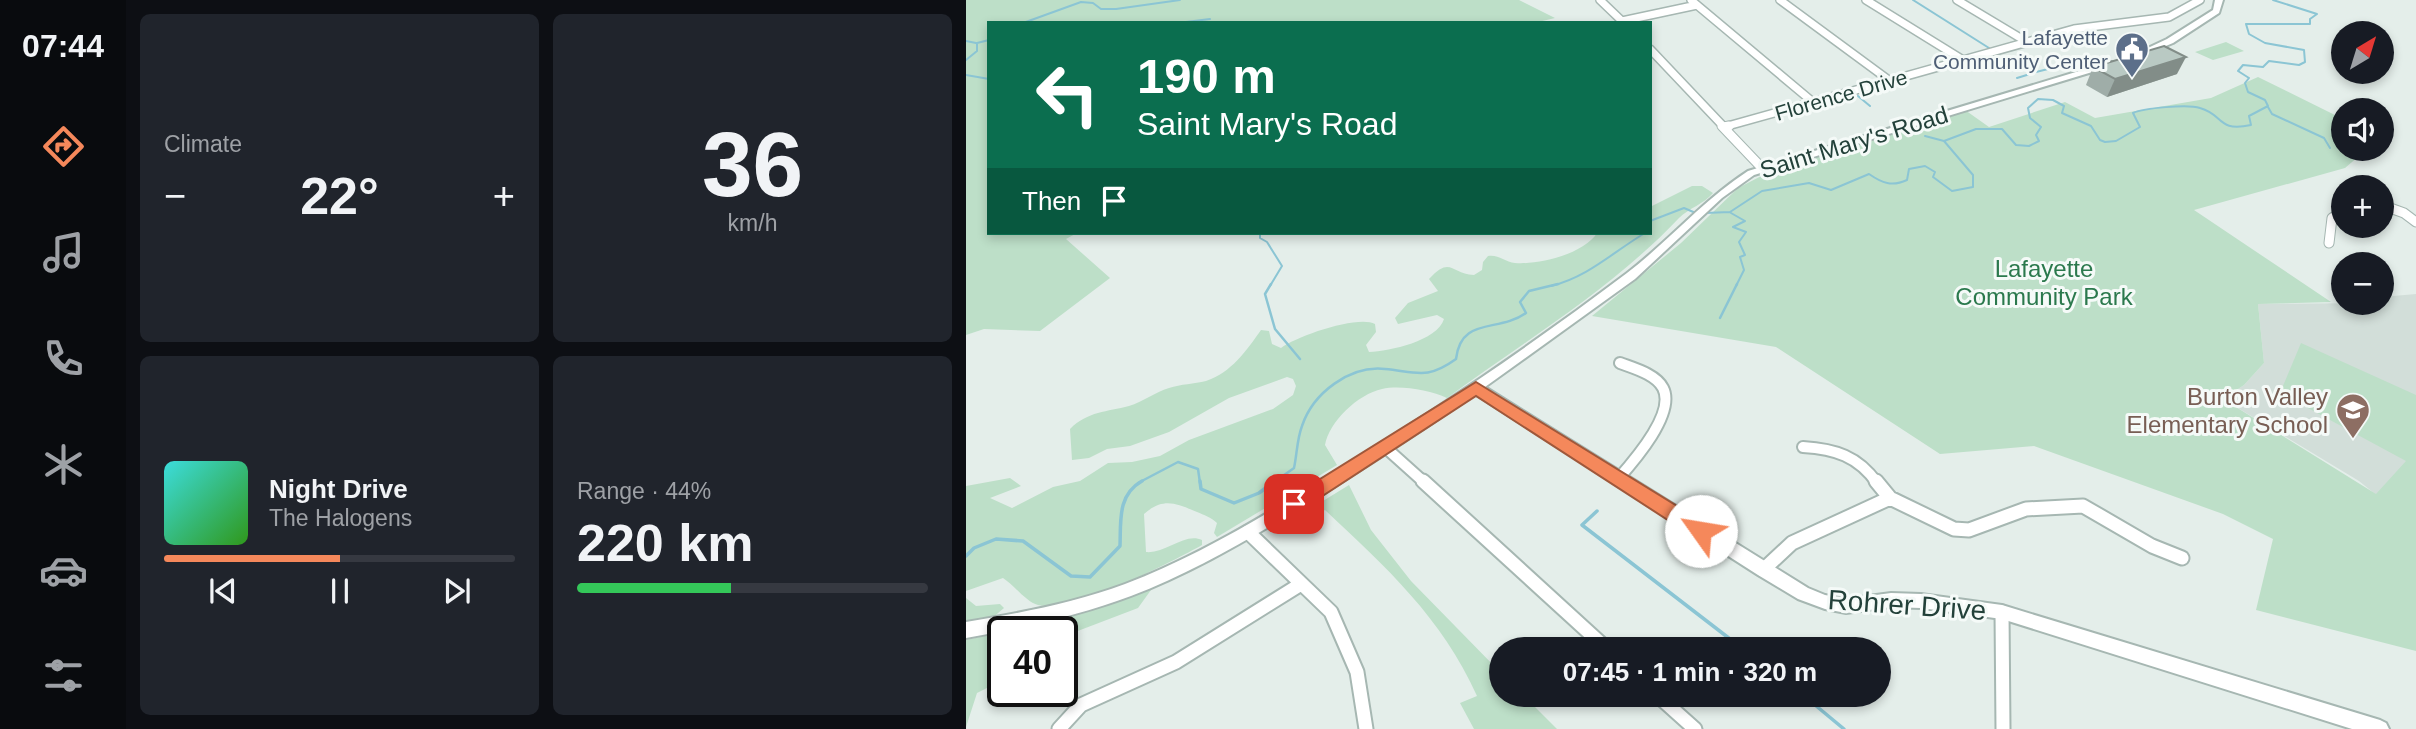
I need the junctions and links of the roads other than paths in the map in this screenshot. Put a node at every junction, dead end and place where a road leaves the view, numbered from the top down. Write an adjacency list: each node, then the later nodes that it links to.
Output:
1 (1600, 0): 8 (street)
2 (1780, 0): 15 (street)
3 (1866, 0): 13 (street)
4 (1956, 0): 10 (street)
5 (2200, 0): 10 (street, Florence Drive)
6 (2219, 0): 12 (street)
7 (1694, 2): 9 (street); 16 (street)
8 (1622, 21)
9 (1627, 21)
10 (2027, 42): 13 (street, Florence Drive)
11 (1652, 51): 17 (street)
12 (2134, 55)
13 (1963, 60): 15 (street, Florence Drive)
14 (2121, 60): 18 (street, Saint Mary's Road)
15 (1890, 81): 16 (street, Florence Drive)
16 (1814, 103): 17 (street, Florence Drive)
17 (1724, 127): 18 (street)
18 (1762, 168): 24 (street, Saint Mary's Road)
19 (2394, 209): 20 (street)
20 (2416, 222)
21 (2331, 226): 22 (street)
22 (2329, 243)
23 (1620, 363): 27 (street)
24 (1476, 388): 26 (street, Saint Mary's Road); 27 (street, Rohrer Drive)
25 (1803, 447): 28 (street)
26 (1386, 448): 29 (street, Saint Mary's Road); 35 (street)
27 (1618, 479): 31 (street, Rohrer Drive)
28 (1890, 498): 30 (street); 31 (street)
29 (1248, 532): 32 (street); 34 (street, Saint Mary's Road)
30 (2182, 558)
31 (1763, 570): 33 (street, Rohrer Drive)
32 (1301, 584): 37 (street); 38 (street)
33 (2002, 612): 40 (street); 41 (street, Rohrer Drive)
34 (966, 630)
35 (1594, 637)
36 (1670, 707): 39 (street)
37 (1059, 729)
38 (1366, 729)
39 (1695, 729)
40 (2003, 729)
41 (2380, 729)

